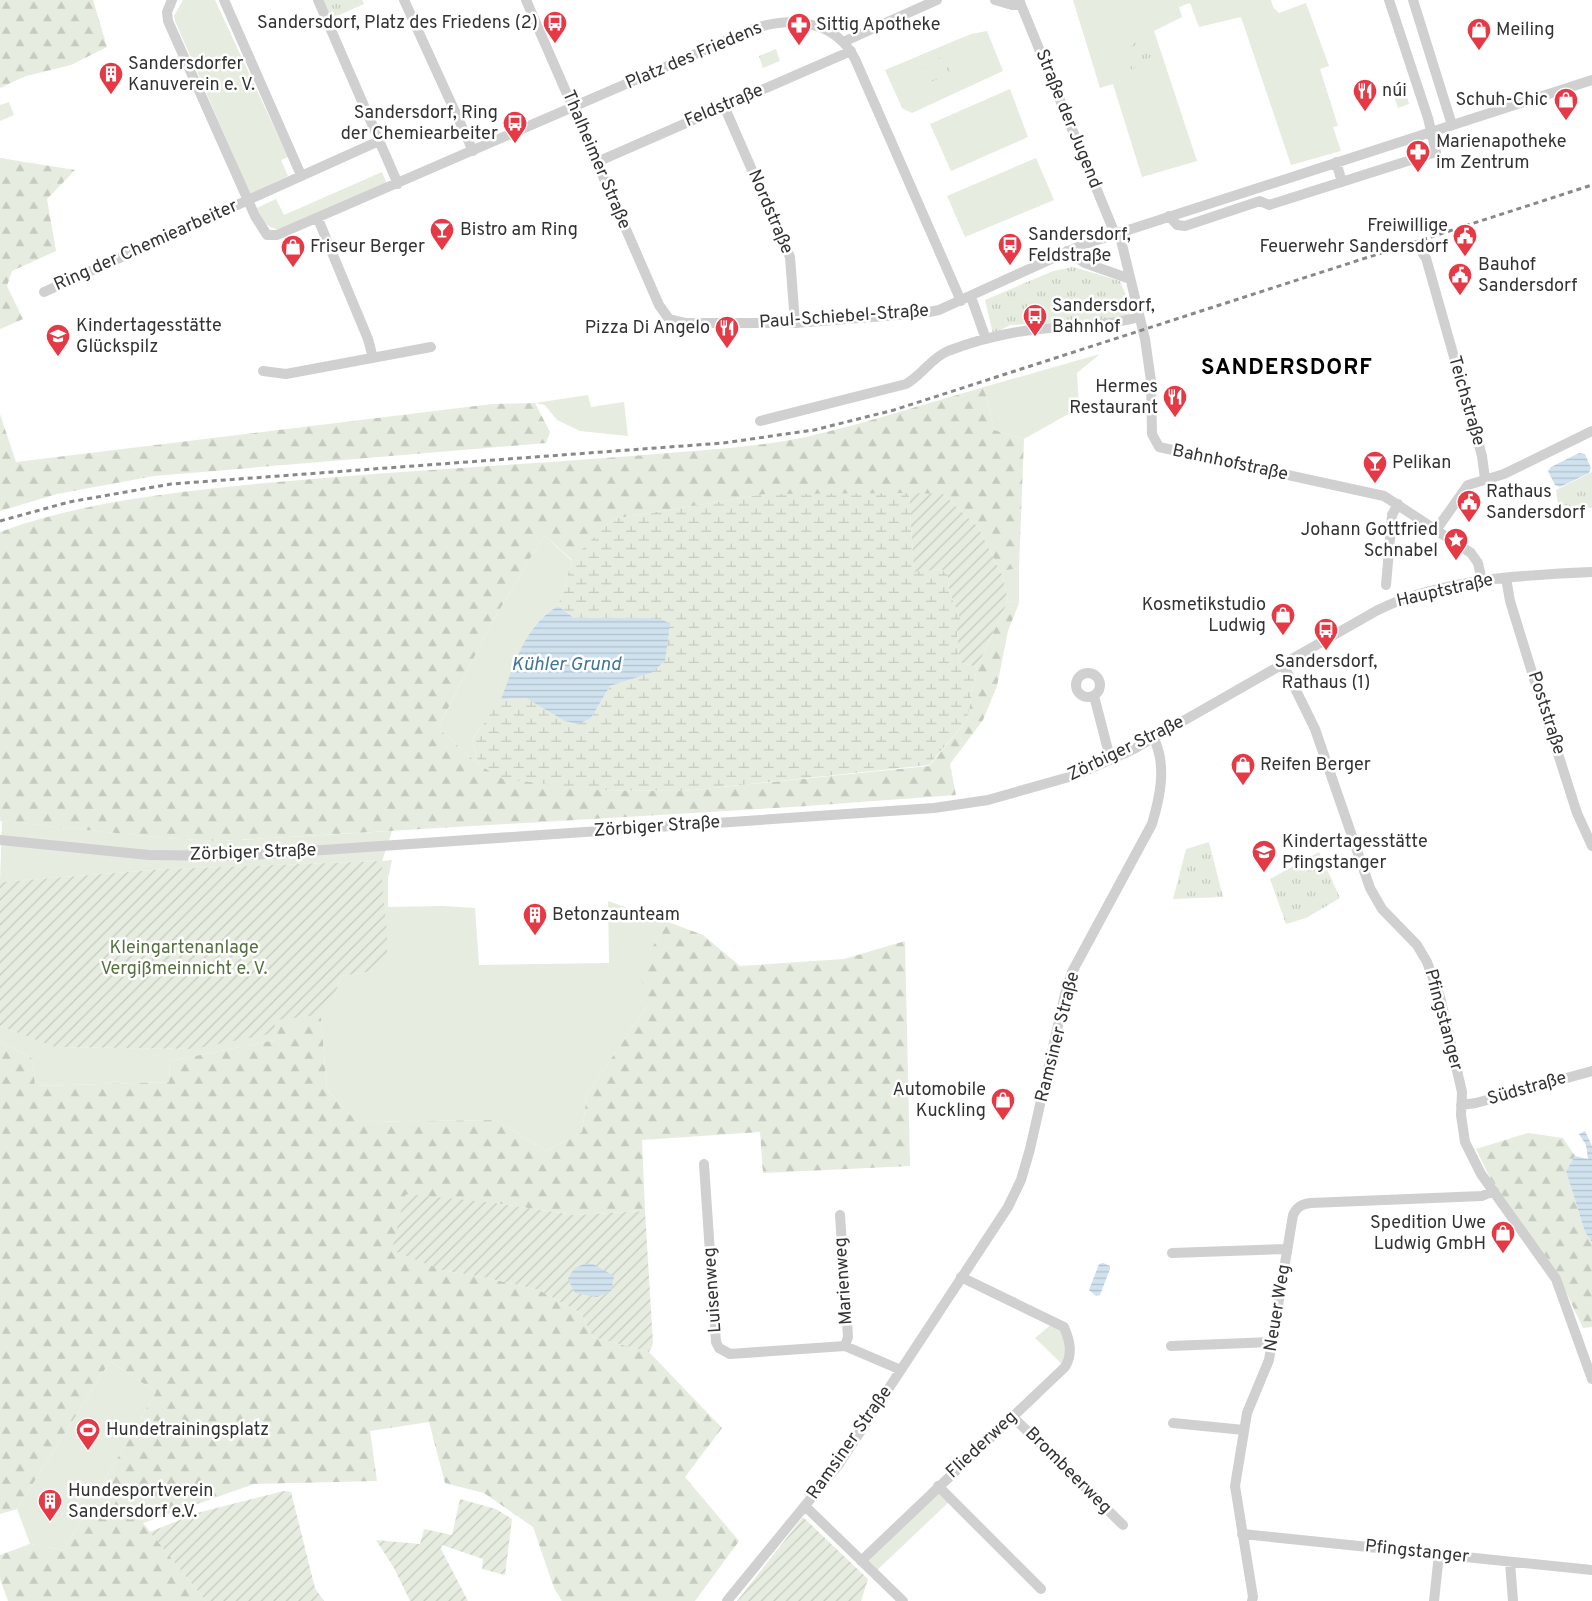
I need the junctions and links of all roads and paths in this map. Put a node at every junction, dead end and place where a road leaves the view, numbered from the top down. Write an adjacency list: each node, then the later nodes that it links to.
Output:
1 (172, 0): 26 (street, Ring der Chemiearbeiter)
2 (224, 0): 22 (street)
3 (318, 0): 18 (street)
4 (404, 0): 19 (street)
5 (526, 0): 15 (street, Thalheimer Straße)
6 (937, 0): 11 (street)
7 (995, 0): 10 (street, Straße der Jugend)
8 (1389, 0): 17 (street)
9 (1413, 0): 16 (street)
10 (1020, 2): 30 (street, Straße der Jugend)
11 (843, 42): 12 (street); 15 (street, Platz des Friedens)
12 (851, 51): 14 (street, Feldstraße); 35 (street)
13 (1592, 80): 16 (street, Paul-Schiebel-Straße)
14 (724, 106): 20 (street, Feldstraße); 38 (street, Nordstraße)
15 (574, 107): 19 (street, Ring der Chemiearbeiter); 20 (street, Thalheimer Straße)
16 (1452, 125): 17 (street, Paul-Schiebel-Straße)
17 (1430, 132): 21 (street, Paul-Schiebel-Straße); 23 (street)
18 (379, 141): 22 (street, Ring der Chemiearbeiter); 24 (street)
19 (473, 151): 24 (street, Ring der Chemiearbeiter)
20 (597, 162): 37 (street, Thalheimer Straße)
21 (1336, 162): 23 (street); 25 (street, Paul-Schiebel-Straße)
22 (300, 175): 26 (street, Ring der Chemiearbeiter)
23 (1342, 182): 27 (street)
24 (398, 184): 29 (street, Ring der Chemiearbeiter)
25 (1260, 187): 27 (street); 28 (street, Paul-Schiebel-Straße)
26 (248, 200): 29 (street, Ring der Chemiearbeiter); 34 (street, Ring der Chemiearbeiter)
27 (1260, 201): 28 (street)
28 (1169, 216): 30 (street, Paul-Schiebel-Straße)
29 (318, 219): 41 (street)
30 (1117, 233): 31 (street, Paul-Schiebel-Straße); 33 (street, Bahnhofstraße)
31 (1067, 251): 33 (street); 35 (street, Paul-Schiebel-Straße)
32 (1423, 254): 45 (street, Teichstraße)
33 (1130, 279): 36 (street, Bahnhofstraße)
34 (44, 292)
35 (966, 299): 38 (street, Paul-Schiebel-Straße); 39 (street)
36 (1138, 318): 39 (street); 46 (street, Bahnhofstraße)
37 (669, 319): 38 (street, Paul-Schiebel-Straße)
38 (795, 323)
39 (986, 340): 43 (street)
40 (431, 347): 41 (street)
41 (373, 358): 42 (street)
42 (263, 371)
43 (760, 421)
44 (1592, 431): 45 (street)
45 (1485, 479): 47 (street)
46 (1398, 504): 47 (street, Bahnhofstraße); 51 (street)
47 (1436, 530): 50 (street, Bahnhofstraße)
48 (1592, 572): 49 (street, Hauptstraße)
49 (1506, 578): 50 (street, Hauptstraße); 57 (street, Poststraße)
50 (1482, 582): 52 (street, Hauptstraße)
51 (1386, 585)
52 (1283, 664): 54 (street, Zörbiger Straße); 59 (street, Pfingstanger)
53 (1094, 696): 55 (street)
54 (1154, 739): 55 (street, Zörbiger Straße); 65 (street, Ramsiner Straße)
55 (1113, 760): 56 (street, Zörbiger Straße)
56 (0, 840)
57 (1592, 846)
58 (1592, 1071): 59 (street, Südstraße)
59 (1461, 1105): 61 (street, Pfingstanger)
60 (704, 1164): 67 (street, Luisenweg)
61 (1494, 1191): 63 (street, Neuer Weg); 70 (street, Pfingstanger)
62 (840, 1215): 67 (street, Marienweg)
63 (1287, 1249): 64 (street); 66 (street, Neuer Weg)
64 (1172, 1253)
65 (961, 1278): 69 (street, Ramsiner Straße); 71 (street, Fliederweg)
66 (1272, 1342): 68 (street); 73 (street, Neuer Weg)
67 (845, 1346): 69 (street, Luisenweg)
68 (1171, 1346)
69 (901, 1370): 75 (street, Ramsiner Straße)
70 (1592, 1379)
71 (1012, 1416): 74 (street, Fliederweg); 76 (street, Brombeerweg)
72 (1173, 1424): 73 (street)
73 (1244, 1430): 77 (street, Neuer Weg)
74 (938, 1486): 79 (street, Fliederweg); 82 (street)
75 (805, 1506): 79 (street); 83 (street, Ramsiner Straße)
76 (1123, 1525)
77 (1242, 1534): 78 (street, Pfingstanger); 85 (street, Neuer Weg)
78 (1439, 1554): 80 (street, Pfingstanger); 86 (street)
79 (861, 1561): 84 (street)
80 (1510, 1562): 81 (street, Pfingstanger); 87 (street)
81 (1592, 1570)
82 (1041, 1589)
83 (727, 1601)
84 (903, 1601)
85 (1252, 1601)
86 (1434, 1601)
87 (1513, 1601)

